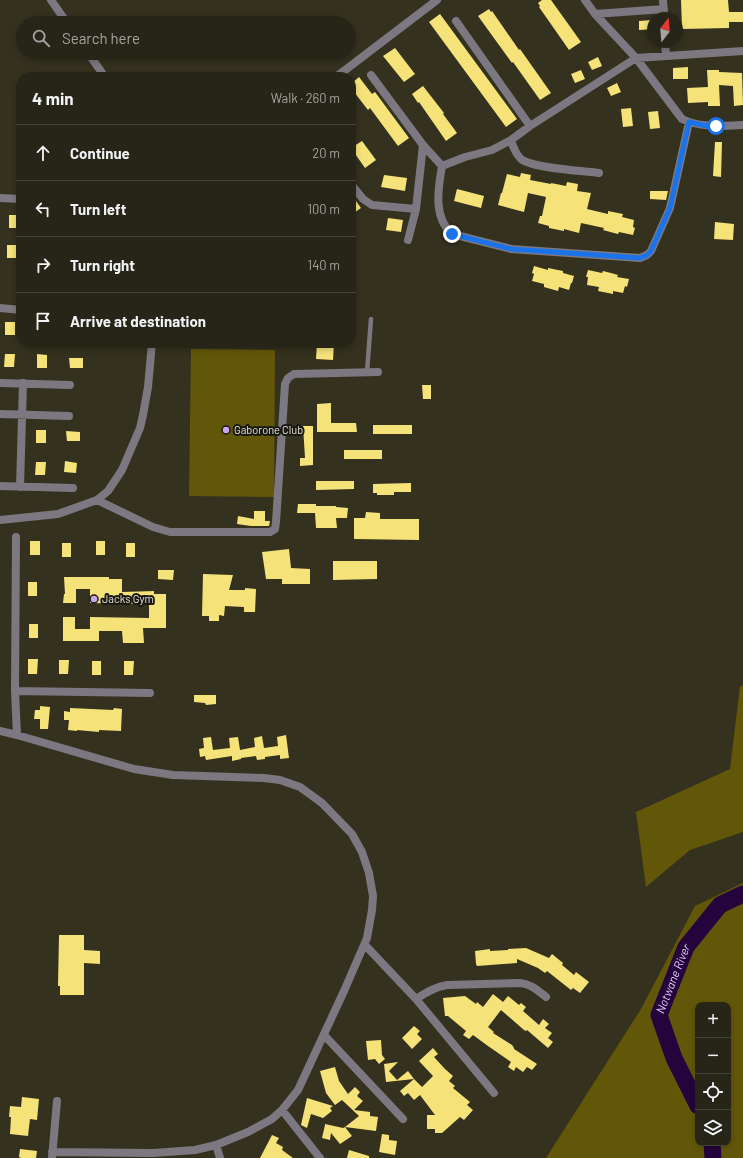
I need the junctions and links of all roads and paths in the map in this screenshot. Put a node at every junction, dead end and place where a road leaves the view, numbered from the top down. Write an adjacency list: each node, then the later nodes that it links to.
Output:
1 (51, 0): 7 (street)
2 (437, 0): 15 (street)
3 (585, 0): 6 (street)
4 (663, 0): 5 (street)
5 (664, 9): 6 (street)
6 (595, 14): 12 (street)
7 (62, 16)
8 (456, 21): 19 (street)
9 (665, 48): 11 (street)
10 (743, 51): 11 (street)
11 (666, 56): 12 (street)
12 (636, 58): 17 (street); 19 (street)
13 (93, 60): 14 (street)
14 (101, 72)
15 (343, 72)
16 (371, 75): 21 (street)
17 (689, 122): 18 (street); 22 (street)
18 (743, 125)
19 (530, 126): 20 (street)
20 (511, 140): 22 (street); 23 (street)
21 (423, 145): 22 (street); 27 (street)
22 (442, 166)
23 (599, 173)
24 (356, 190): 27 (street)
25 (0, 198): 26 (street)
26 (16, 199)
27 (416, 209): 28 (street)
28 (408, 240)
29 (0, 308): 30 (street)
30 (16, 310)
31 (371, 319): 33 (lane)
32 (152, 348): 44 (street)
33 (367, 372): 34 (street); 44 (street)
34 (378, 372)
35 (0, 382): 36 (street)
36 (23, 383): 37 (street); 39 (street)
37 (70, 384)
38 (0, 414): 39 (street)
39 (22, 415): 40 (street); 42 (street)
40 (69, 416)
41 (0, 486): 42 (street)
42 (20, 487): 43 (street)
43 (73, 488)
44 (97, 500): 45 (street)
45 (0, 520)
46 (16, 537): 47 (street)
47 (15, 691): 48 (street); 50 (street)
48 (150, 693)
49 (0, 731): 50 (street)
50 (18, 735): 51 (street)
51 (365, 945): 53 (street); 54 (street)
52 (546, 997): 53 (street)
53 (416, 999): 55 (street)
54 (324, 1035): 57 (street); 58 (street)
55 (494, 1092)
56 (58, 1101): 60 (street)
57 (282, 1110): 59 (street); 63 (street)
58 (403, 1118)
59 (216, 1145): 61 (street); 62 (street)
60 (52, 1155): 61 (street)
61 (153, 1156)
62 (220, 1158)
63 (320, 1158)

